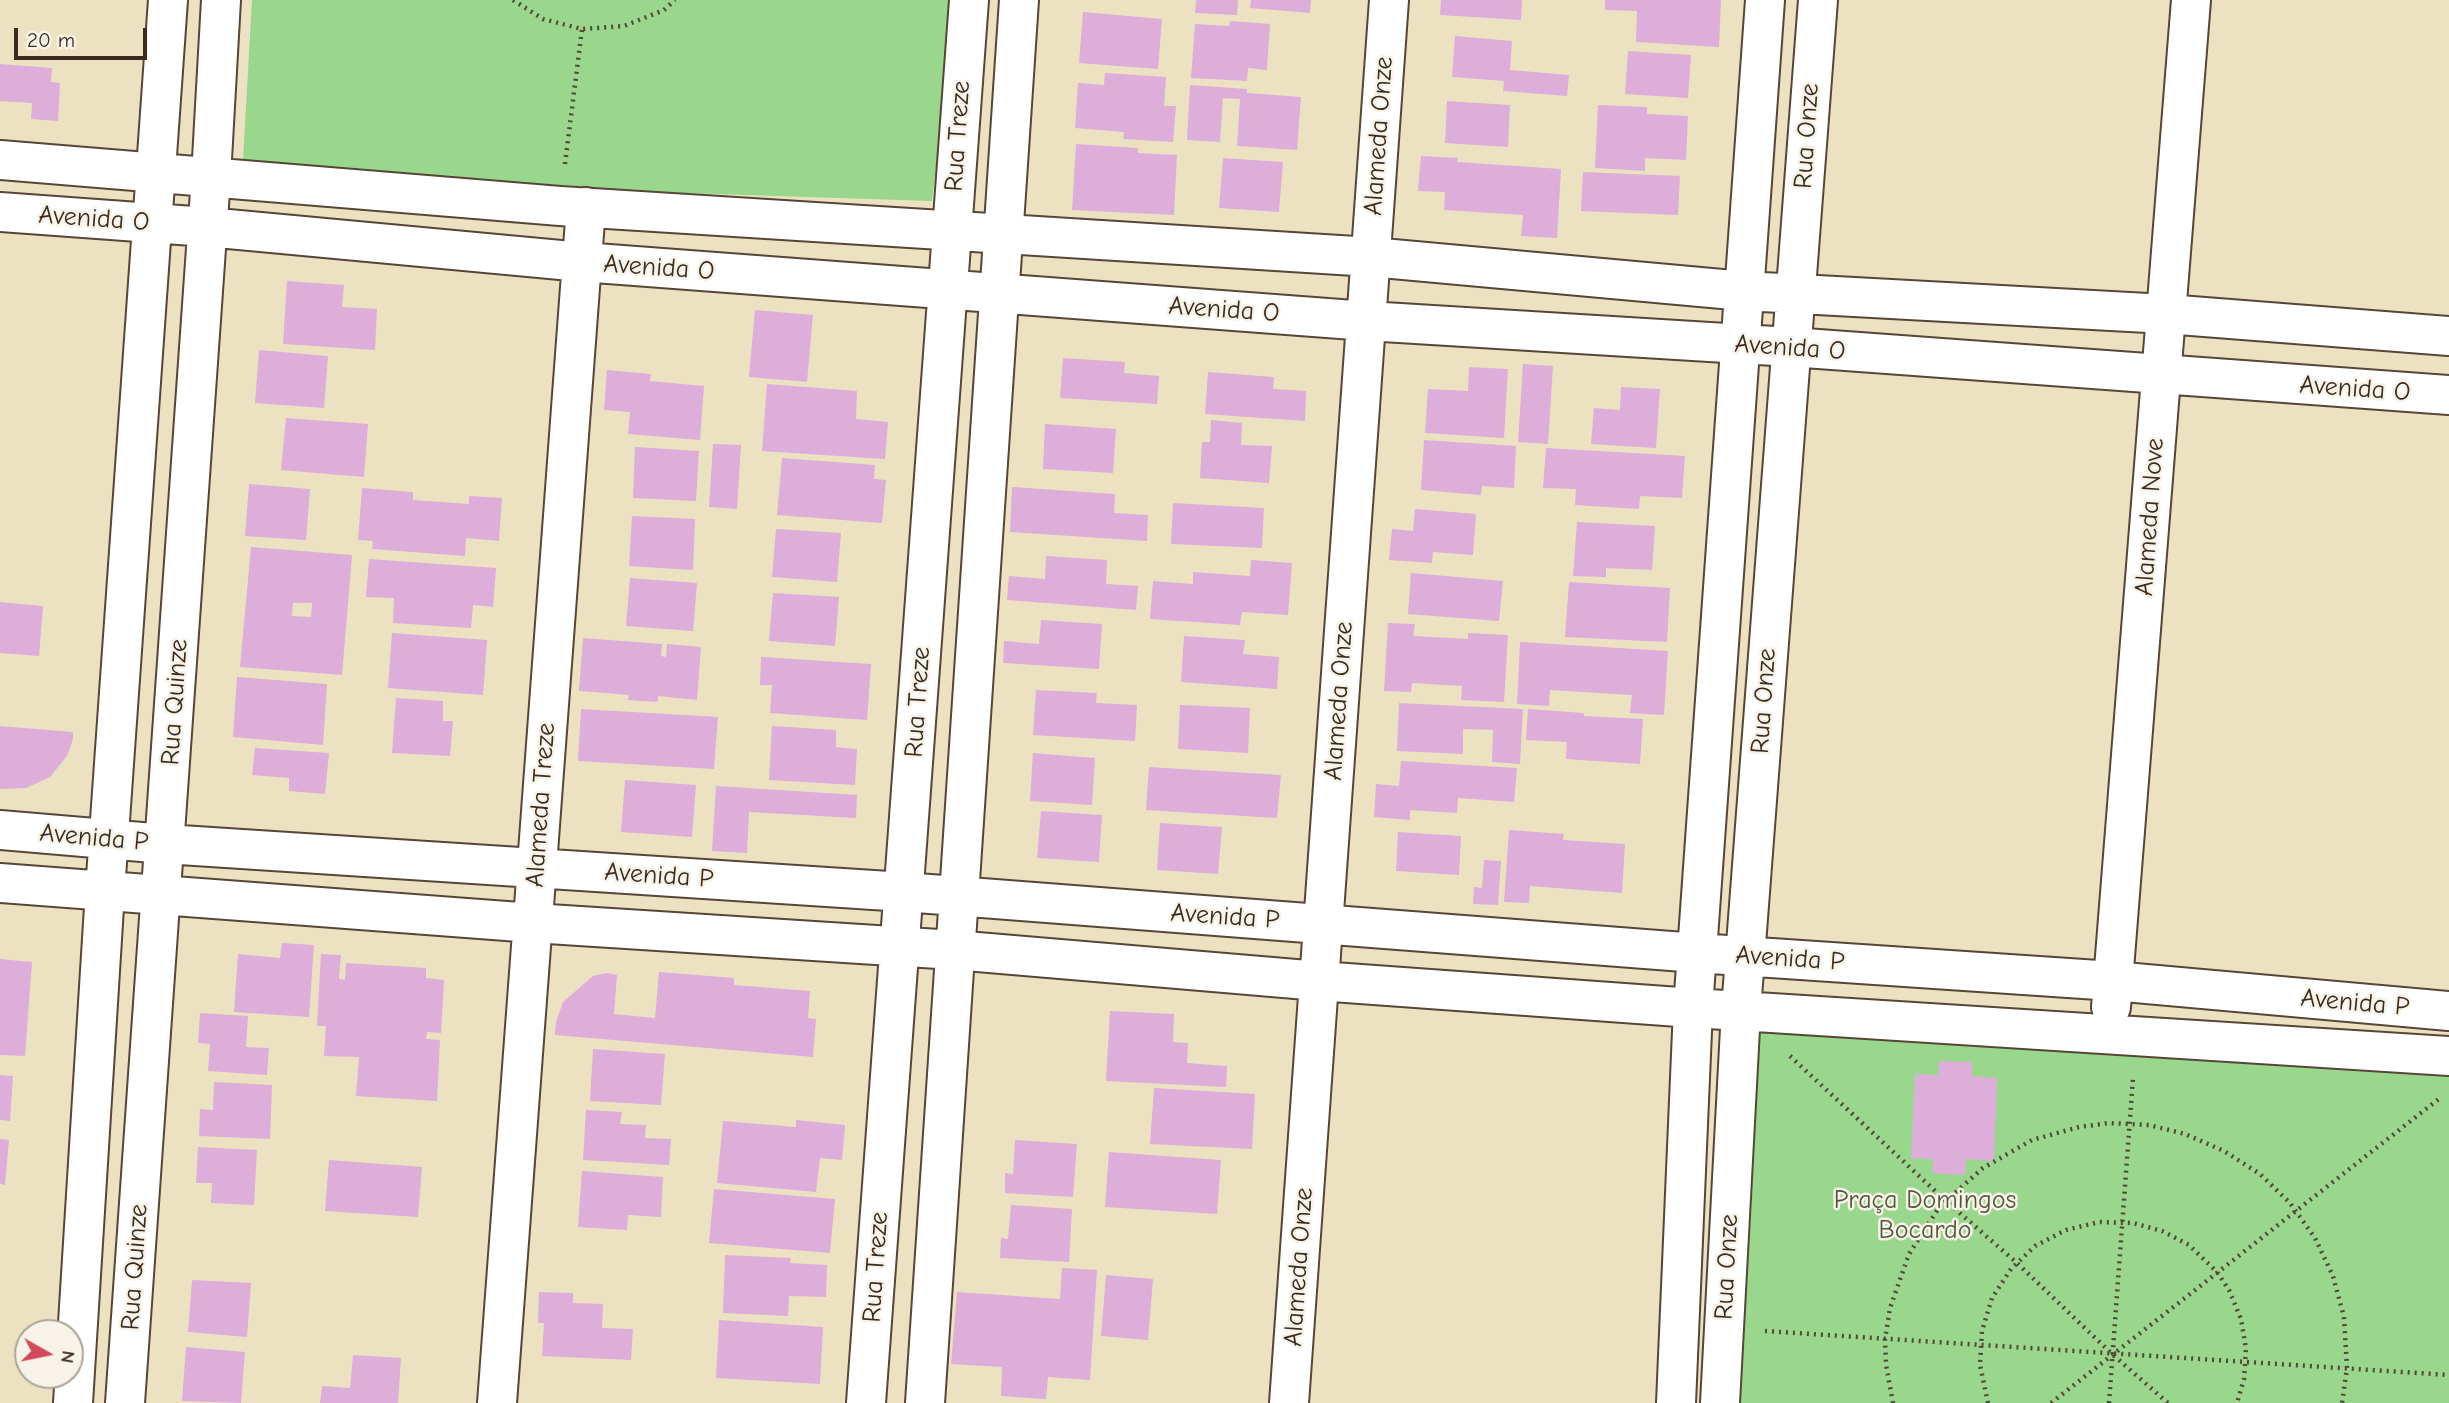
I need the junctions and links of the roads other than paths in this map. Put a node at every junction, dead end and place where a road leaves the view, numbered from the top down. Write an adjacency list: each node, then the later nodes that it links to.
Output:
1 (168, 0): 10 (street, Rua Quinze)
2 (221, 0): 11 (street, Rua Quinze)
3 (969, 0): 16 (street, Rua Treze)
4 (1019, 0): 17 (street, Rua Treze)
5 (1389, 0): 18 (street, Alameda Onze)
6 (1765, 0): 21 (street, Rua Onze)
7 (1818, 0): 23 (street, Rua Onze)
8 (2190, 0): 24 (street, Alameda Nove)
9 (0, 160): 10 (street, Avenida O)
10 (156, 172): 11 (street, Avenida O); 14 (street, Rua Quinze)
11 (211, 177): 12 (street, Avenida O); 15 (street, Rua Quinze)
12 (573, 206): 16 (street, Avenida O); 19 (street, Alameda Treze)
13 (0, 212): 14 (street, Avenida O)
14 (152, 223): 15 (street, Avenida O); 32 (street, Rua Quinze)
15 (208, 227): 19 (street, Avenida O); 33 (street, Rua Quinze)
16 (951, 230): 17 (street, Avenida O); 20 (street, Rua Treze)
17 (1003, 233): 18 (street, Avenida O); 22 (street, Rua Treze)
18 (1371, 257): 21 (street, Avenida O); 25 (street, Alameda Onze)
19 (582, 262): 20 (street, Avenida O); 34 (street, Alameda Treze)
20 (948, 288): 22 (street, Avenida O); 37 (street, Rua Treze)
21 (1744, 291): 23 (street, Avenida O); 27 (street, Rua Onze)
22 (999, 292): 25 (street, Avenida O); 39 (street, Rua Treze)
23 (1795, 293): 24 (street, Avenida O); 28 (street, Rua Onze)
24 (2166, 314): 26 (street, Avenida O); 29 (street, Alameda Nove)
25 (1367, 321): 27 (street, Avenida O); 41 (street, Alameda Onze)
26 (2449, 336)
27 (1740, 345): 28 (street, Avenida O); 44 (street, Rua Onze)
28 (1791, 347): 29 (street, Avenida O); 45 (street, Rua Onze)
29 (2161, 376): 30 (street, Avenida O); 47 (street, Alameda Nove)
30 (2449, 395)
31 (0, 830): 32 (street, Avenida P)
32 (109, 839): 33 (street, Avenida P); 36 (street, Rua Quinze)
33 (165, 844): 34 (street, Avenida P); 38 (street, Rua Quinze)
34 (537, 869): 37 (street, Avenida P); 40 (street, Alameda Treze)
35 (0, 883): 36 (street, Avenida P)
36 (105, 891): 38 (street, Avenida P); 53 (street, Rua Quinze)
37 (904, 892): 39 (street, Avenida P); 42 (street, Rua Treze)
38 (161, 894): 40 (street, Avenida P); 54 (street, Rua Quinze)
39 (958, 896): 41 (street, Avenida P); 43 (street, Rua Treze)
40 (533, 923): 42 (street, Avenida P); 55 (street, Alameda Treze)
41 (1323, 924): 44 (street, Avenida P); 46 (street, Alameda Onze)
42 (900, 947): 43 (street, Avenida P); 56 (street, Rua Treze)
43 (954, 950): 46 (street, Avenida P); 57 (street, Rua Treze)
44 (1696, 953): 45 (street, Avenida P); 48 (street, Rua Onze)
45 (1745, 955): 47 (street, Avenida P); 49 (street, Rua Onze)
46 (1319, 981): 48 (street, Avenida P); 58 (street, Alameda Onze)
47 (2113, 981): 50 (street, Avenida P); 51 (street, Alameda Nove)
48 (1693, 1009): 49 (street, Avenida P); 59 (street, Rua Onze)
49 (1741, 1010): 51 (street, Avenida P); 60 (street, Rua Onze)
50 (2449, 1012)
51 (2123, 1034): 52 (street, Avenida P)
52 (2449, 1056)
53 (73, 1403)
54 (125, 1403)
55 (497, 1403)
56 (866, 1403)
57 (925, 1403)
58 (1289, 1403)
59 (1676, 1403)
60 (1720, 1403)

